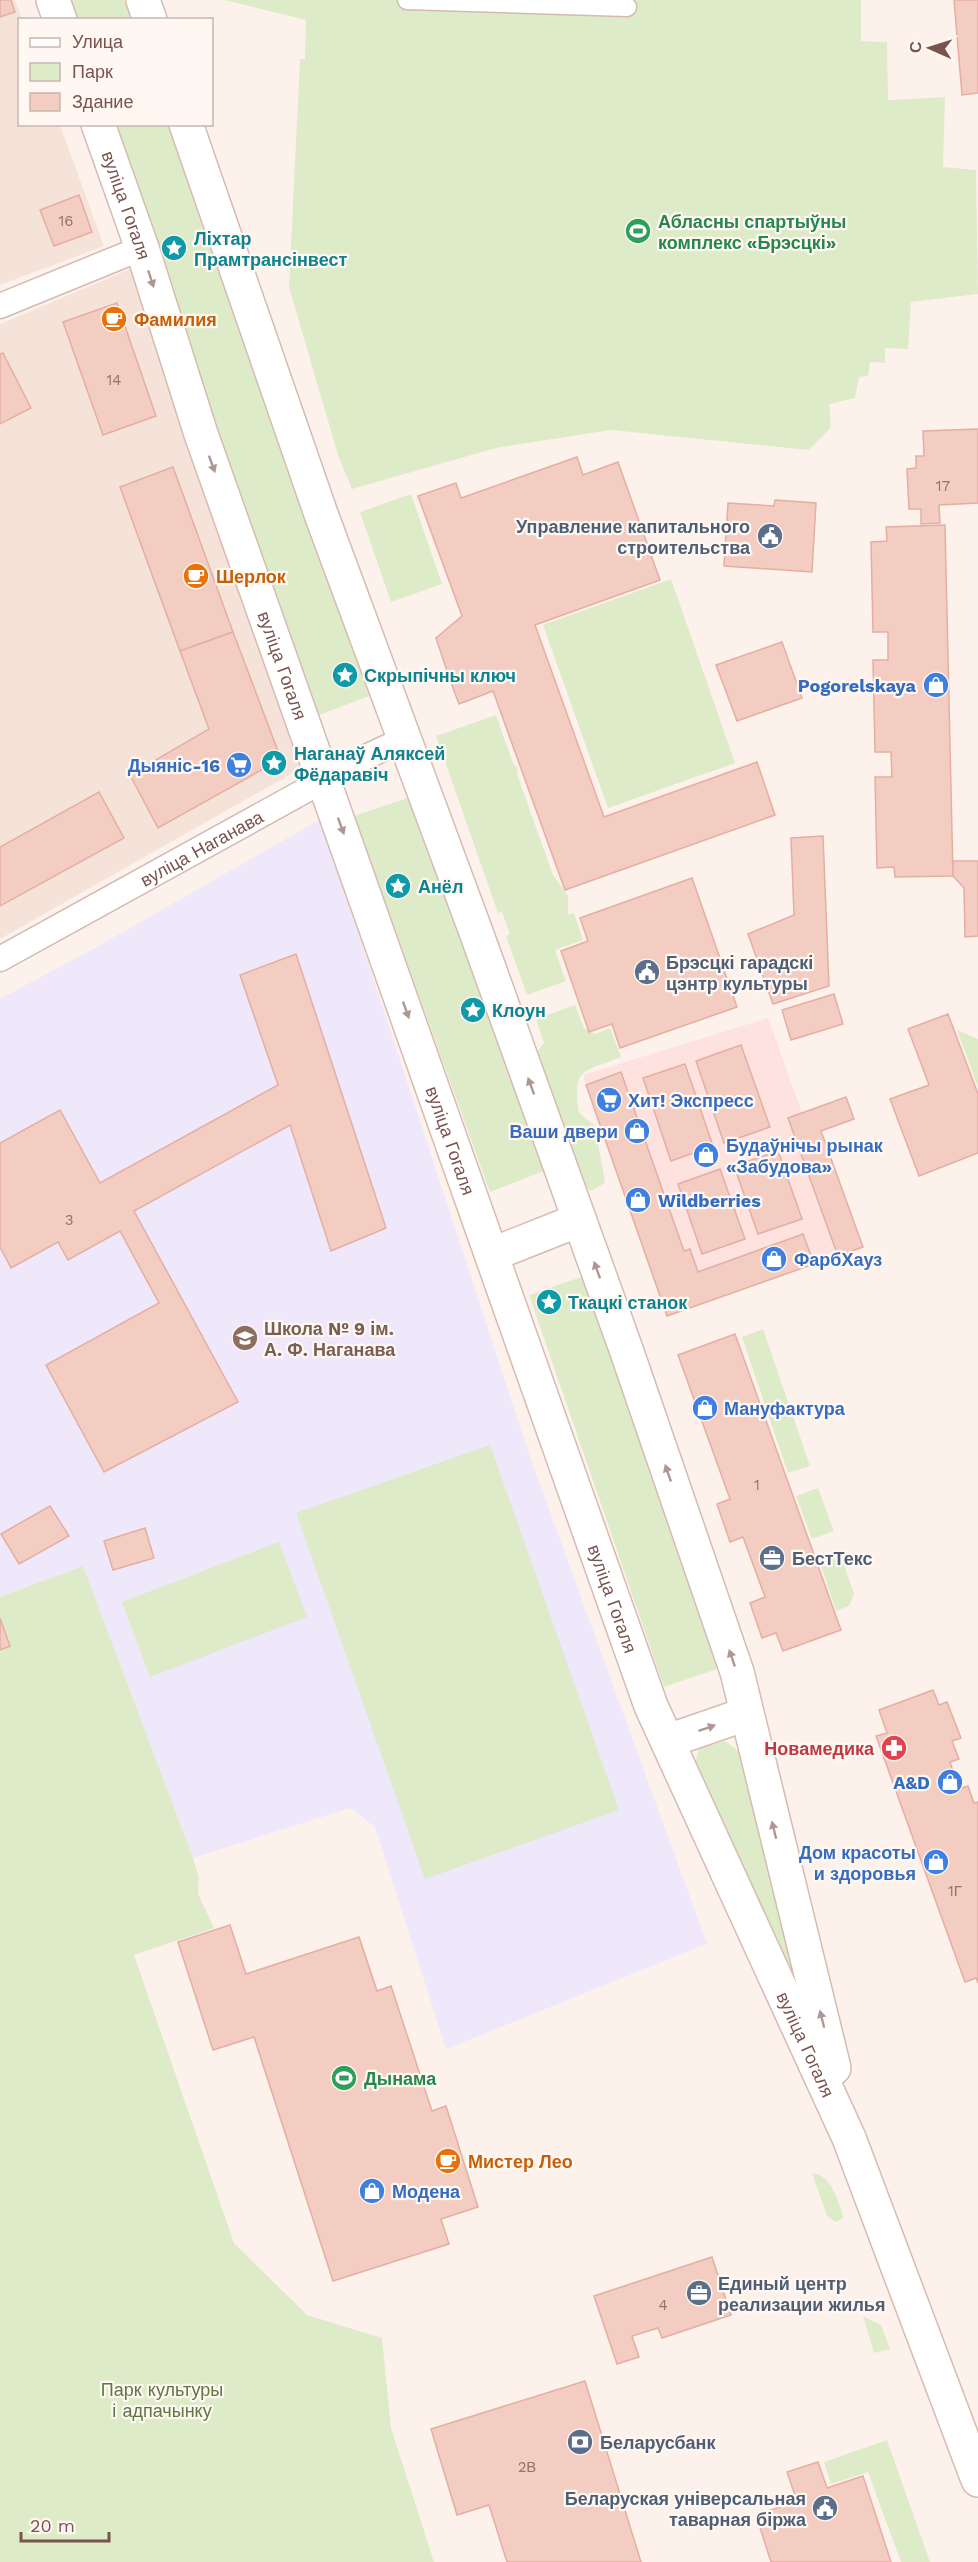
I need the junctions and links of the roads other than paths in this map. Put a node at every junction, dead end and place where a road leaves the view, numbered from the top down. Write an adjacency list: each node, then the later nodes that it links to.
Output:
1 (53, 0): 5 (main road)
2 (143, 0): 6 (main road)
3 (407, 0): 4 (street)
4 (627, 7)
5 (59, 18)
6 (149, 18)
7 (99, 126): 9 (main road, вуліца Гогаля)
8 (187, 126): 11 (main road, вуліца Гогаля)
9 (142, 248): 10 (street); 12 (main road, вуліца Гогаля, one-way to 12)
10 (0, 306)
11 (404, 739): 12 (street, вуліца Наганава); 14 (main road, вуліца Гогаля, one-way to 11)
12 (325, 781): 13 (street, вуліца Наганава); 15 (main road, вуліца Гогаля, one-way to 15)
13 (0, 959)
14 (579, 1220): 15 (main road); 16 (main road, вуліца Гогаля, one-way to 14)
15 (493, 1254): 17 (main road, вуліца Гогаля)
16 (746, 1714): 17 (main road, one-way to 16); 18 (main road, вуліца Гогаля, one-way to 16)
17 (668, 1741): 18 (main road, вуліца Гогаля)
18 (849, 2138): 19 (main road, вуліца Гогаля)
19 (978, 2480)

